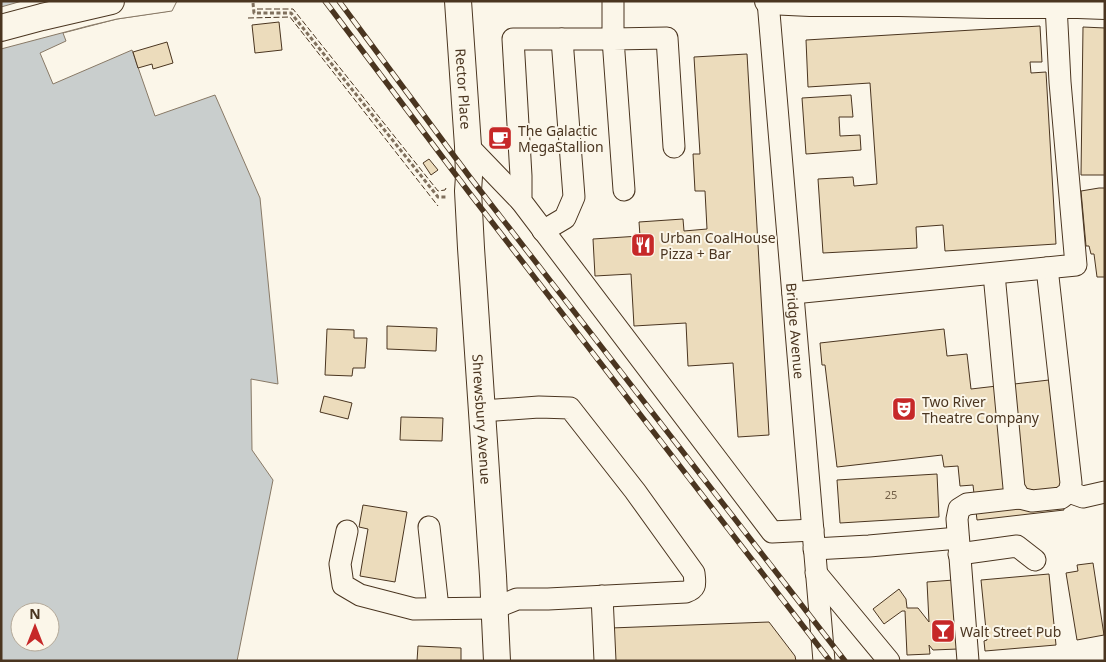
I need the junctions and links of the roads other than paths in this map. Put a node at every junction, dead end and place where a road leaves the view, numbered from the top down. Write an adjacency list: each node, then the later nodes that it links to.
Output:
1 (111, 1): 8 (main road)
2 (458, 1): 11 (main road, Rector Place)
3 (613, 1): 10 (street)
4 (768, 1): 5 (main road); 19 (street, Bridge Avenue)
5 (905, 2): 6 (main road)
6 (1071, 4): 7 (main road); 17 (street)
7 (1105, 6)
8 (1, 28)
9 (562, 39): 10 (street); 15 (street); 16 (street)
10 (613, 39): 12 (street); 14 (street)
11 (468, 146): 13 (main road, Rector Place); 15 (street)
12 (674, 147)
13 (469, 176): 20 (main road, Shrewsbury Avenue)
14 (624, 190)
15 (521, 201): 16 (street)
16 (543, 231): 26 (street)
17 (1047, 268): 18 (street); 21 (street)
18 (994, 274): 19 (street); 23 (street)
19 (793, 293): 26 (street, Bridge Avenue)
20 (482, 411): 30 (street); 32 (main road, Shrewsbury Avenue)
21 (1069, 492): 22 (street); 23 (street)
22 (1105, 492)
23 (1020, 498): 27 (street)
24 (429, 527): 31 (street)
25 (347, 531): 31 (street)
26 (814, 540): 27 (street); 29 (street, Bridge Avenue)
27 (959, 546): 28 (street); 37 (street)
28 (1036, 560)
29 (816, 573): 35 (street, Bridge Avenue); 36 (street)
30 (602, 596): 32 (street); 34 (street)
31 (438, 608): 32 (street)
32 (495, 608): 33 (main road, Shrewsbury Avenue)
33 (497, 661)
34 (605, 661)
35 (824, 661)
36 (889, 661)
37 (968, 661)

